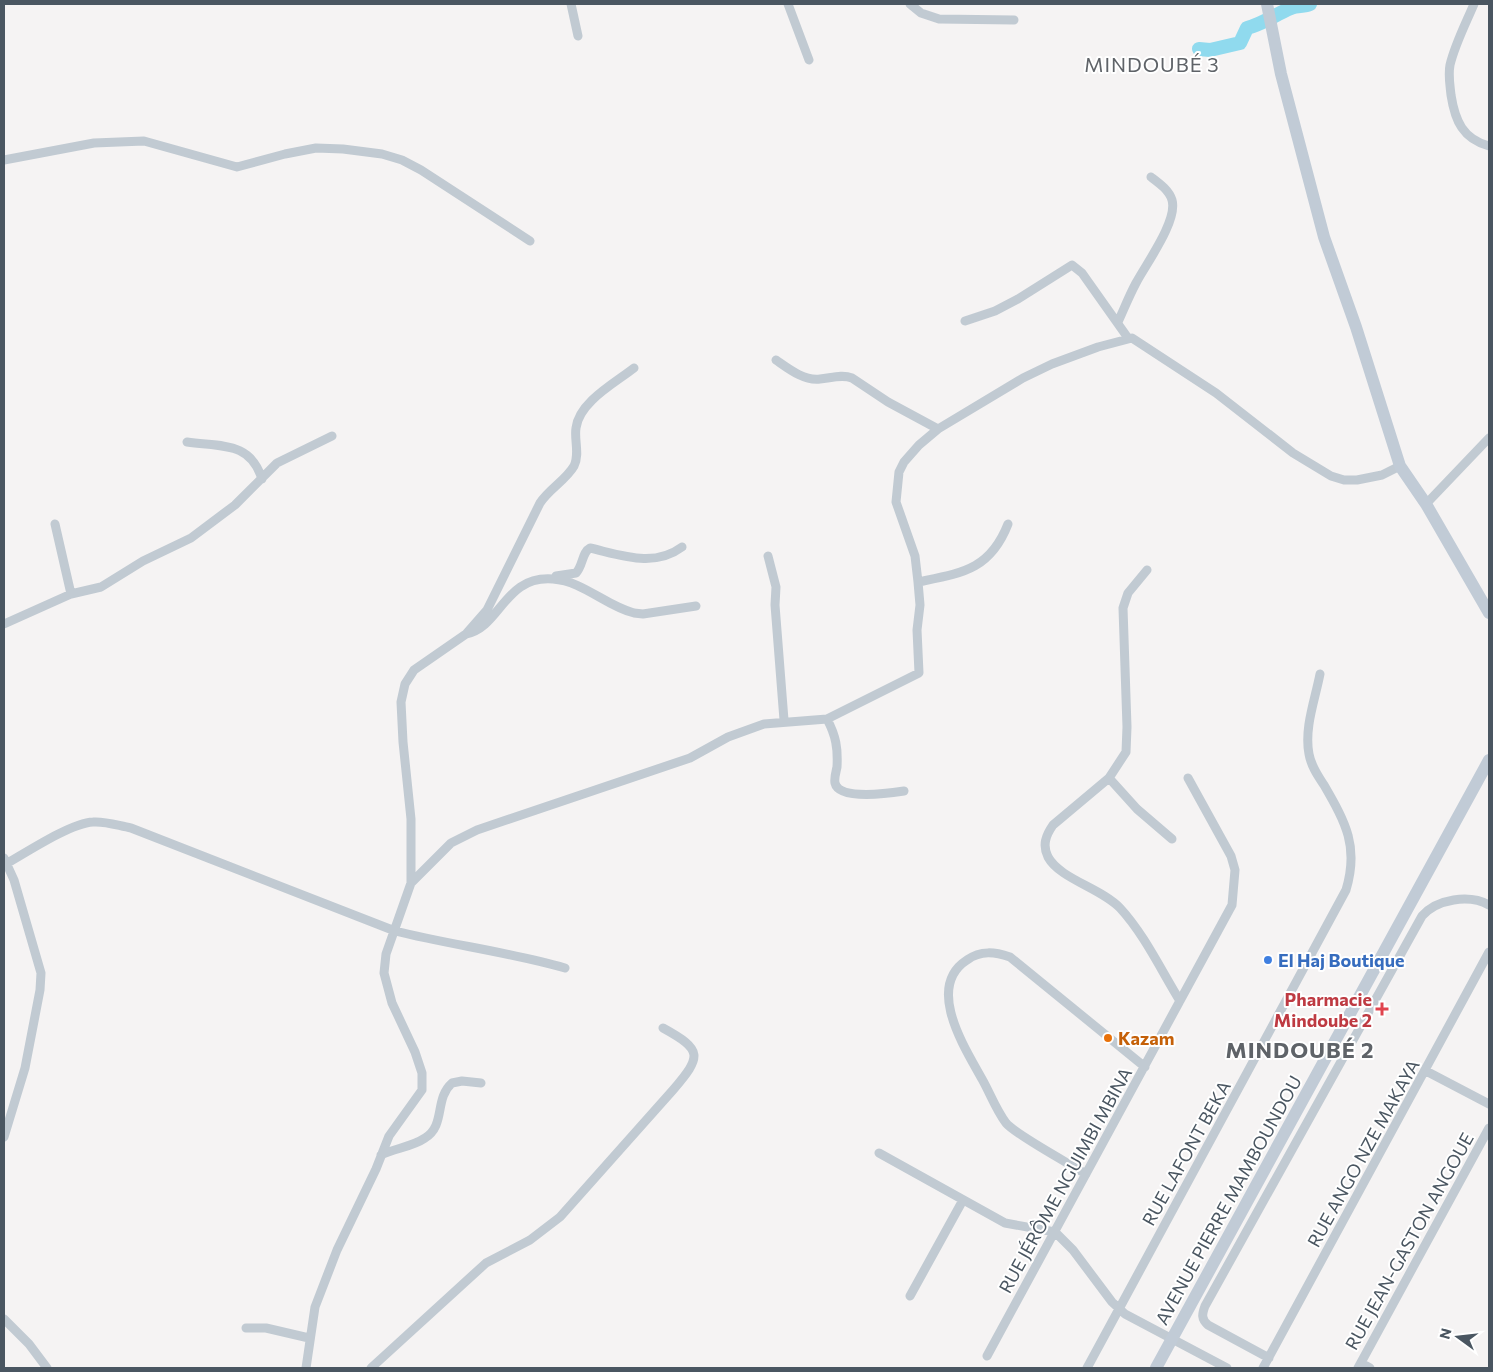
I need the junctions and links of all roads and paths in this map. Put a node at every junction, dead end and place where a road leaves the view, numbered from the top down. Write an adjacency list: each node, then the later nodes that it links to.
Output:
1 (572, 4): 7 (street)
2 (788, 4): 8 (street)
3 (910, 4): 6 (street)
4 (1474, 4): 9 (street)
5 (1267, 7): 22 (street)
6 (1014, 20)
7 (578, 36)
8 (809, 60)
9 (1489, 146)
10 (4, 160): 12 (street)
11 (1151, 177): 14 (street)
12 (530, 241)
13 (965, 321): 14 (street)
14 (1118, 322): 15 (street)
15 (1128, 338): 18 (street); 22 (street)
16 (776, 360): 18 (street)
17 (634, 368): 36 (street)
18 (938, 429): 31 (street)
19 (332, 436): 23 (street)
20 (1489, 438): 24 (street)
21 (187, 442): 23 (street)
22 (1400, 466): 24 (street)
23 (262, 479): 32 (street)
24 (1426, 504): 34 (street)
25 (56, 524): 32 (street)
26 (1008, 524): 31 (street)
27 (682, 547): 30 (street)
28 (768, 556): 39 (street)
29 (1147, 570): 41 (street)
30 (553, 579): 33 (street); 36 (street)
31 (918, 582): 38 (street)
32 (72, 594): 35 (street)
33 (696, 606)
34 (1489, 614)
35 (4, 624)
36 (466, 634): 46 (street)
37 (1320, 674): 65 (street, RUE LAFONT BEKA)
38 (827, 719): 39 (street); 43 (street)
39 (784, 720): 46 (street)
40 (1489, 760): 69 (street, AVENUE PIERRE MAMBOUNDOU)
41 (1109, 778): 44 (street); 51 (street)
42 (1188, 778): 51 (street, RUE JÉRÔME NGUIMBI MBINA)
43 (904, 791)
44 (1172, 839)
45 (5, 861): 48 (street); 58 (street)
46 (411, 883): 48 (street)
47 (1489, 905): 71 (street)
48 (395, 931): 50 (street); 60 (street)
49 (1489, 952): 54 (street, RUE ANGO NZE MAKAYA)
50 (565, 968)
51 (1180, 1001): 53 (street, RUE JÉRÔME NGUIMBI MBINA)
52 (663, 1028): 75 (street)
53 (1145, 1067): 61 (street, RUE JÉRÔME NGUIMBI MBINA); 61 (street)
54 (1426, 1071): 56 (street); 71 (street, RUE ANGO NZE MAKAYA)
55 (481, 1083): 60 (street)
56 (1489, 1104)
57 (1489, 1128): 72 (street, RUE JEAN-GASTON ANGOUE)
58 (4, 1137)
59 (879, 1153): 62 (street)
60 (381, 1154): 68 (street)
61 (1086, 1174): 63 (street, RUE JÉRÔME NGUIMBI MBINA)
62 (963, 1200): 63 (street); 64 (street)
63 (1055, 1232): 65 (street); 70 (street, RUE JÉRÔME NGUIMBI MBINA)
64 (910, 1296)
65 (1118, 1308): 69 (street); 76 (street, RUE LAFONT BEKA)
66 (4, 1319): 73 (street)
67 (246, 1328): 68 (street)
68 (309, 1338): 74 (street)
69 (1172, 1338): 77 (street, AVENUE PIERRE MAMBOUNDOU); 78 (street)
70 (987, 1356)
71 (1268, 1358): 79 (street, RUE ANGO NZE MAKAYA)
72 (1359, 1366): 80 (street)
73 (47, 1368)
74 (306, 1368)
75 (371, 1368)
76 (1087, 1368)
77 (1156, 1368)
78 (1227, 1368)
79 (1263, 1368)
80 (1370, 1368)

